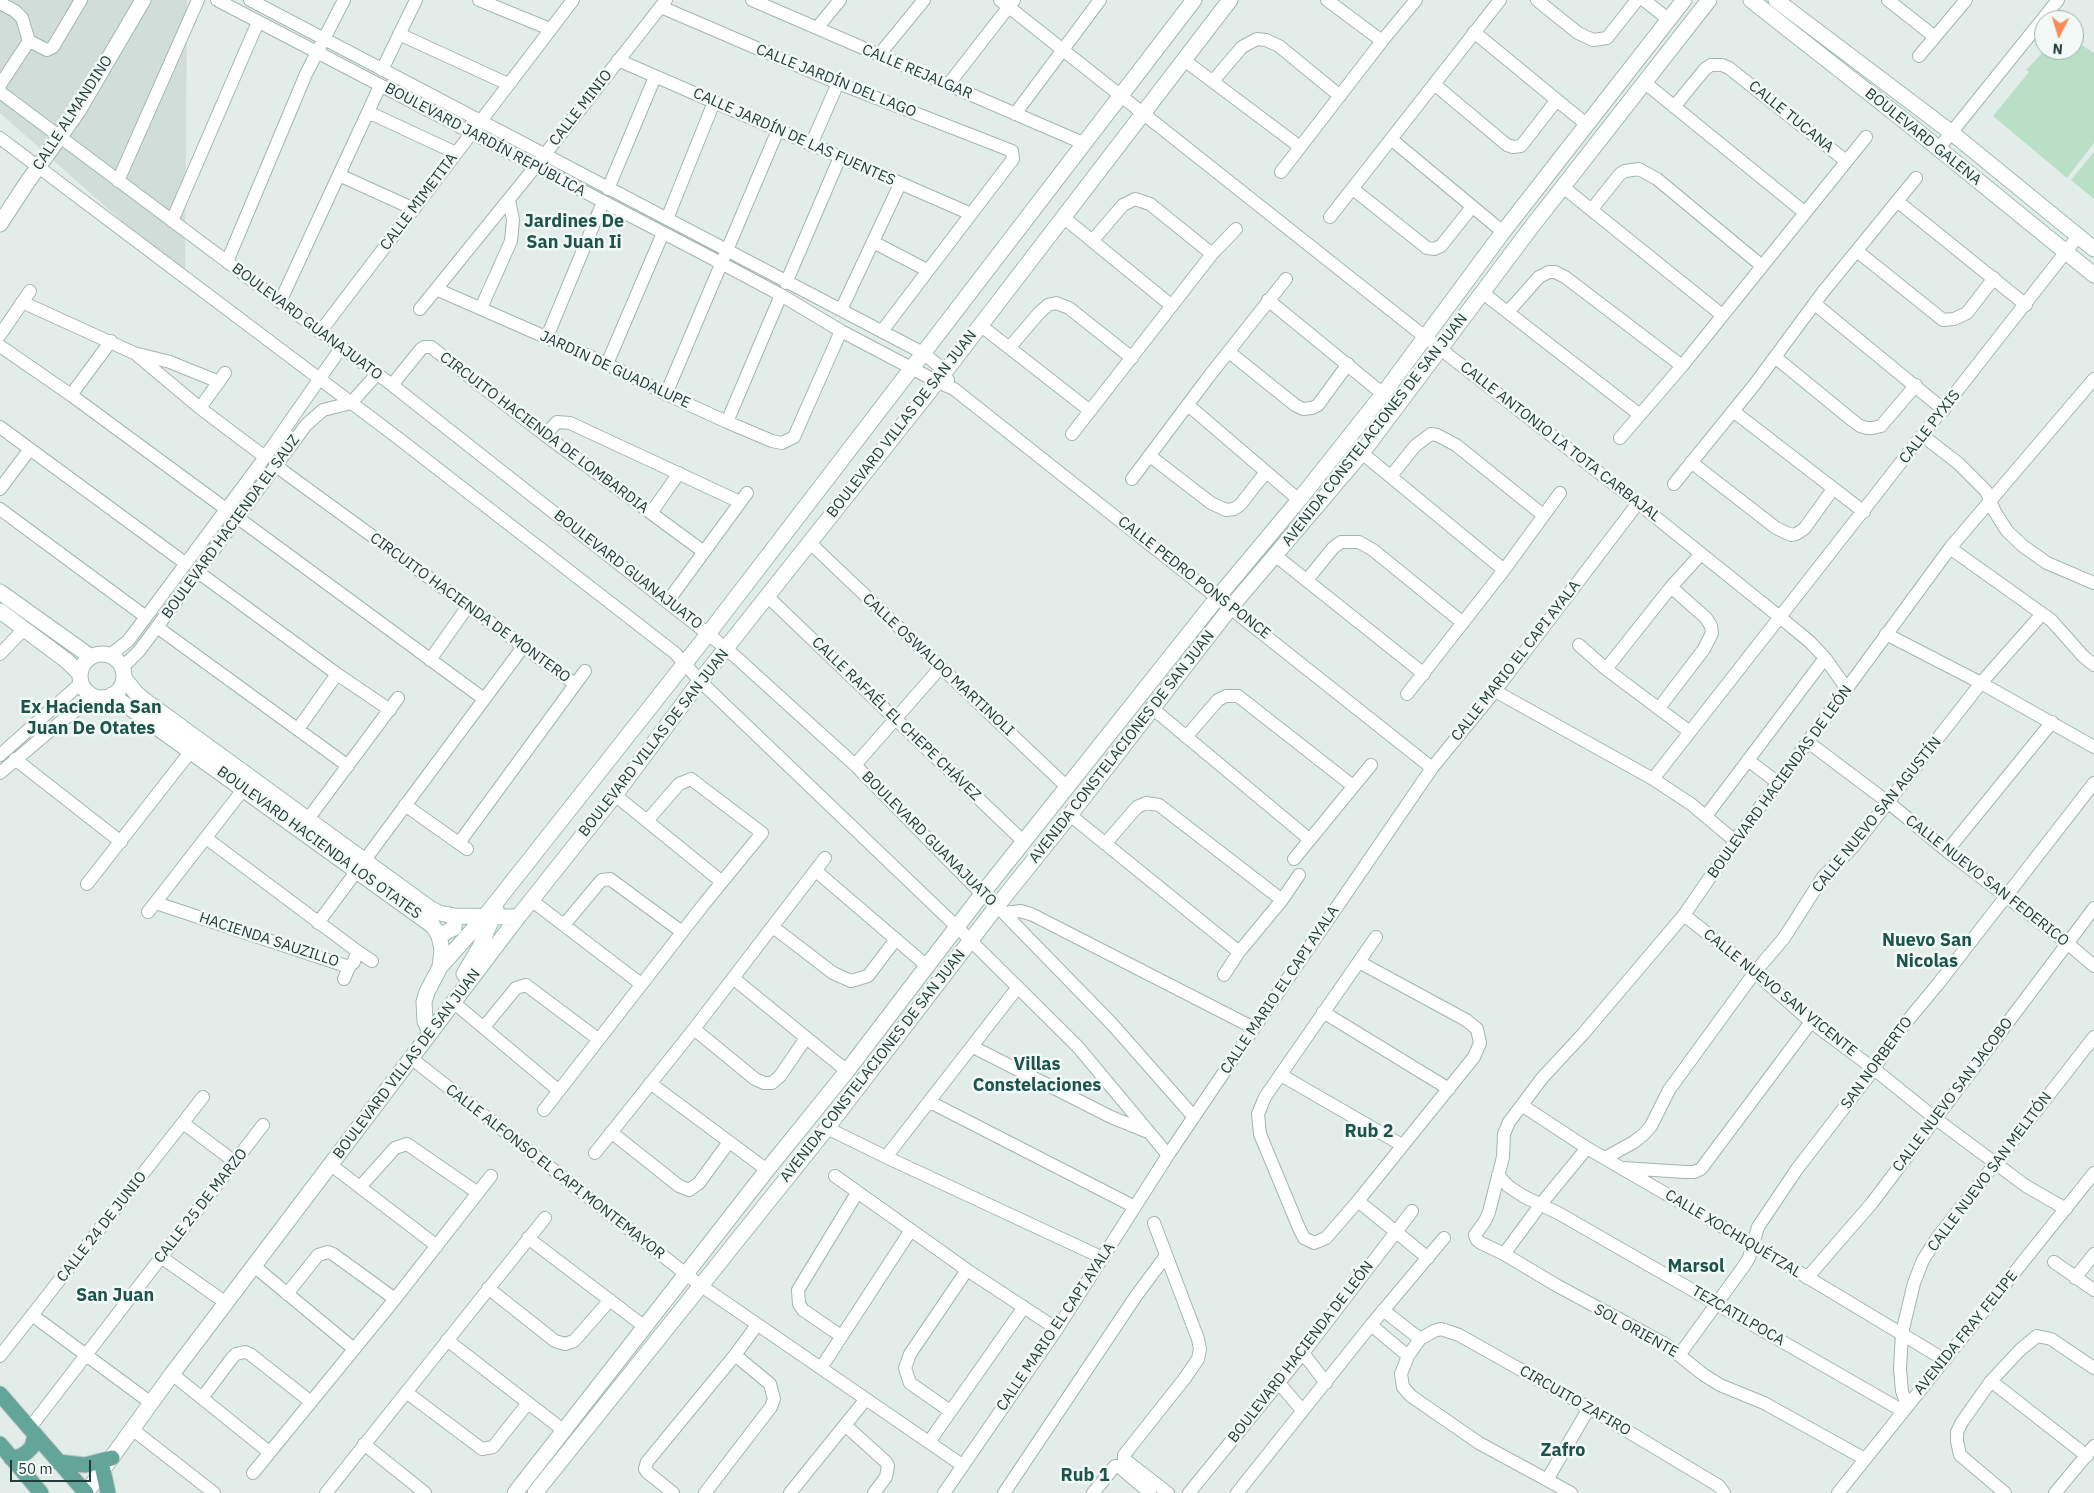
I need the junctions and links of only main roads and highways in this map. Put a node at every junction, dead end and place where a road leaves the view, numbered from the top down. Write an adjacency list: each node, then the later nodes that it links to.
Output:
1 (0, 1394): 2 (main road)
2 (32, 1432): 4 (main road); 5 (main road)
3 (0, 1444): 4 (main road)
4 (4, 1456): 6 (main road)
5 (58, 1462): 7 (main road); 8 (main road)
6 (41, 1493)
7 (86, 1493)
8 (108, 1493)

